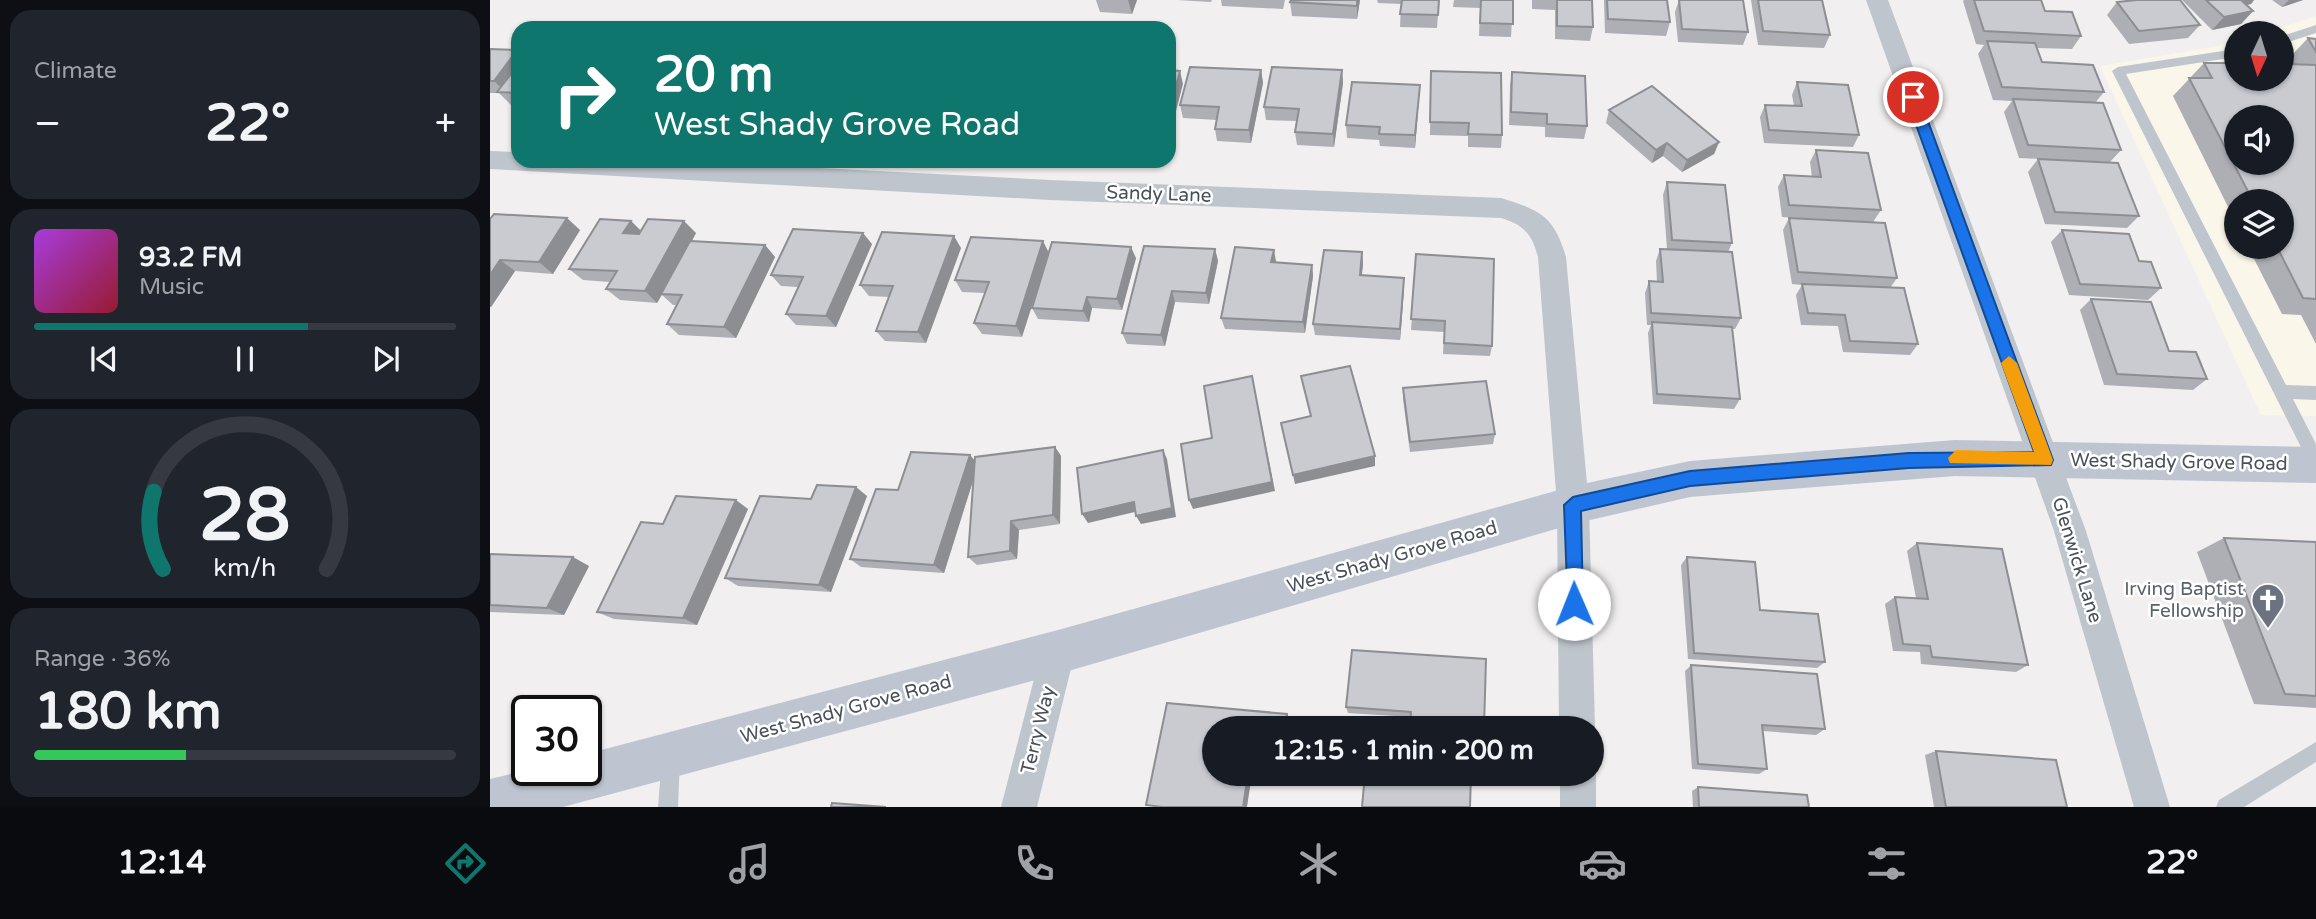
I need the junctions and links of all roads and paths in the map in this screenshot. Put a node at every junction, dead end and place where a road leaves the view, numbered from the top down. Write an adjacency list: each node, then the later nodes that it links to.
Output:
1 (1877, 0): 10 (street, Glenwick Lane)
2 (2316, 29): 3 (lane)
3 (2294, 36)
4 (2224, 55): 8 (lane)
5 (490, 160): 6 (street, Sandy Lane)
6 (511, 161)
7 (639, 168): 13 (street, Sandy Lane)
8 (2282, 392): 9 (lane); 11 (lane)
9 (2316, 393)
10 (2045, 460): 12 (main road, West Shady Grove Road); 13 (main road, West Shady Grove Road); 23 (street, Glenwick Lane)
11 (2316, 460)
12 (2316, 466)
13 (1573, 505): 14 (main road, West Shady Grove Road); 15 (street, Sandy Lane)
14 (1058, 652): 17 (main road, West Shady Grove Road); 21 (street, Terry Way)
15 (1577, 716)
16 (2316, 751): 24 (lane)
17 (671, 755): 19 (main road, West Shady Grove Road); 20 (lane)
18 (1578, 786): 22 (street)
19 (490, 803)
20 (668, 807)
21 (1018, 807)
22 (1578, 807)
23 (2152, 807)
24 (2226, 807)

